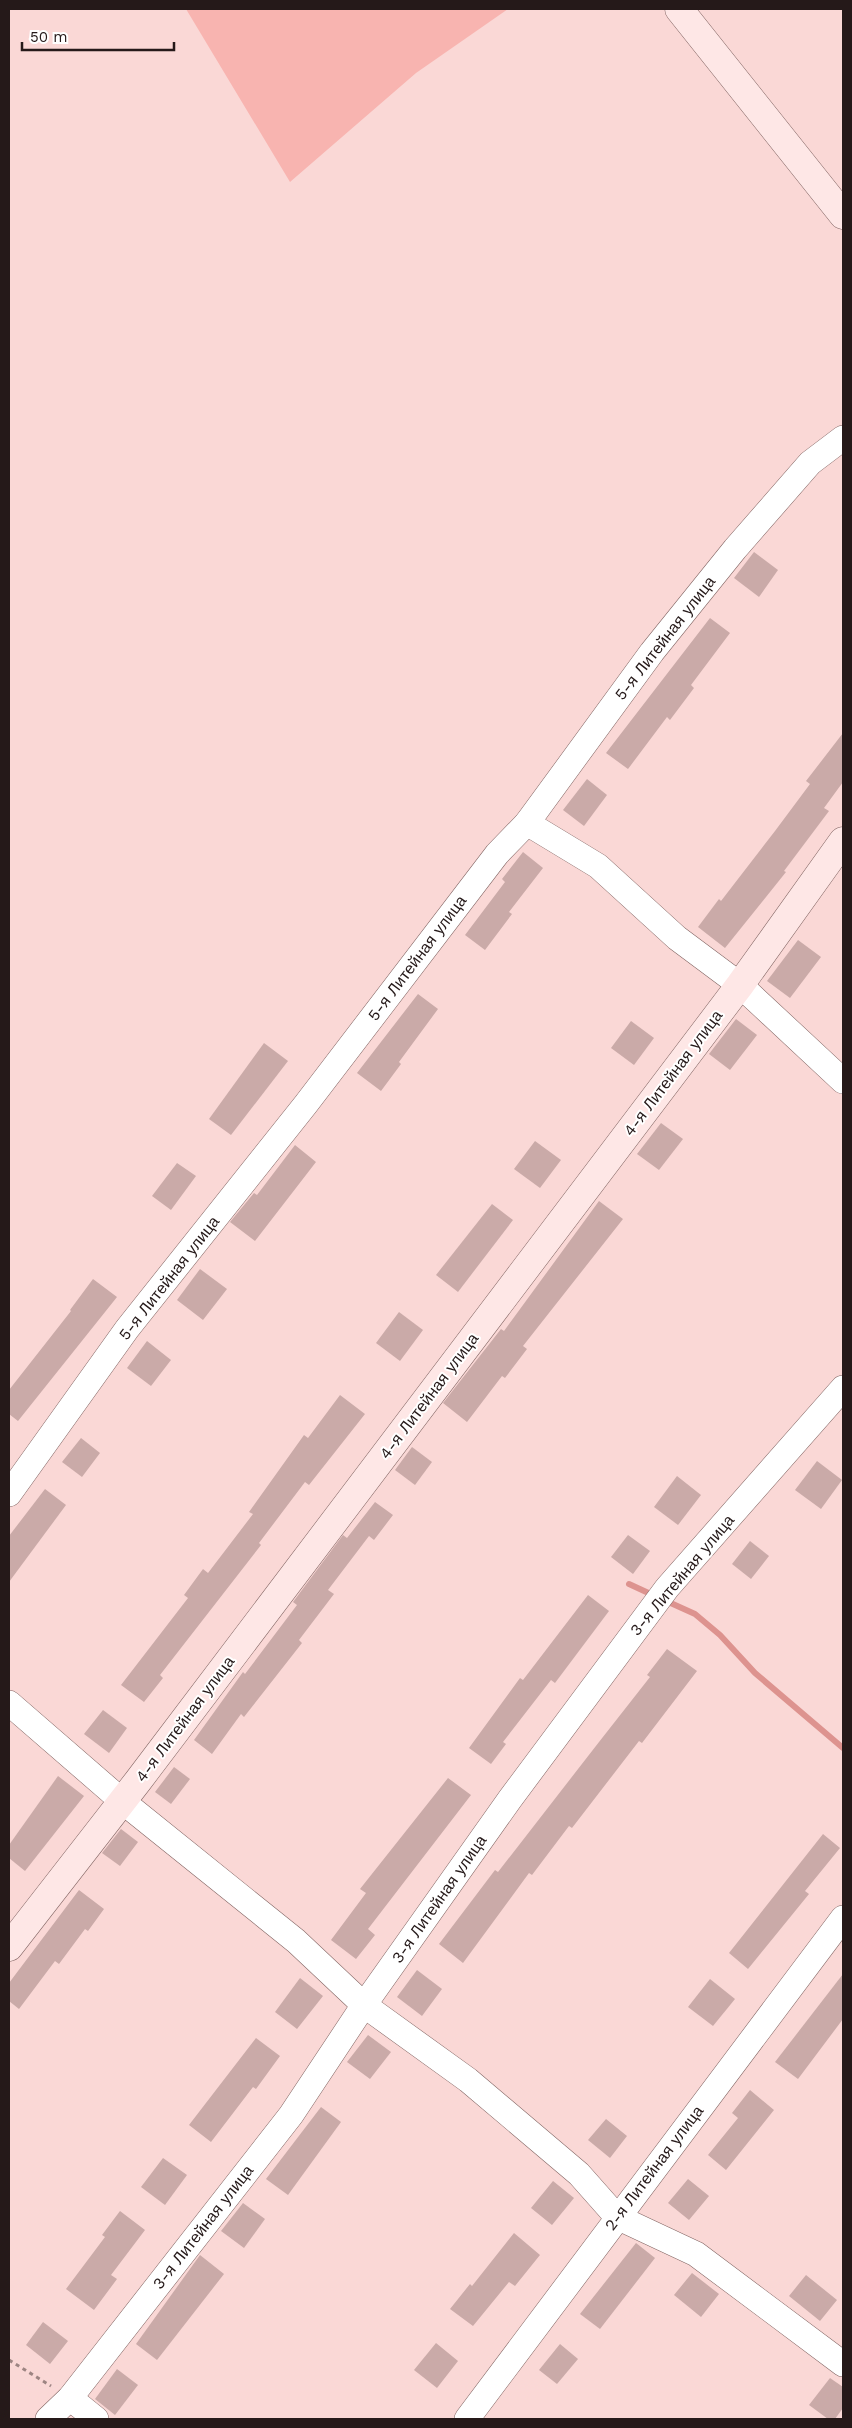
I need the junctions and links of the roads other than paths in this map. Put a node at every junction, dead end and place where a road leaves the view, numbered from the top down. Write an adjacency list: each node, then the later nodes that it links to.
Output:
1 (679, 9): 2 (street)
2 (843, 215)
3 (843, 438): 4 (street, 5-я Литейная улица)
4 (527, 823): 6 (street); 9 (street, 5-я Литейная улица)
5 (843, 841): 6 (street, 4-я Литейная улица)
6 (740, 985): 7 (street); 11 (street, 4-я Литейная улица)
7 (843, 1081)
8 (843, 1388): 14 (street, 3-я Литейная улица)
9 (9, 1494)
10 (9, 1703): 11 (street)
11 (122, 1801): 13 (street, 4-я Литейная улица); 14 (street)
12 (843, 1918): 15 (street, 2-я Литейная улица)
13 (9, 1947)
14 (364, 2005): 15 (street); 17 (street, 3-я Литейная улица)
15 (617, 2217): 16 (street); 20 (street, 2-я Литейная улица)
16 (843, 2364)
17 (70, 2398): 18 (street, 3-я Литейная улица); 19 (street)
18 (48, 2419)
19 (96, 2419)
20 (466, 2419)

